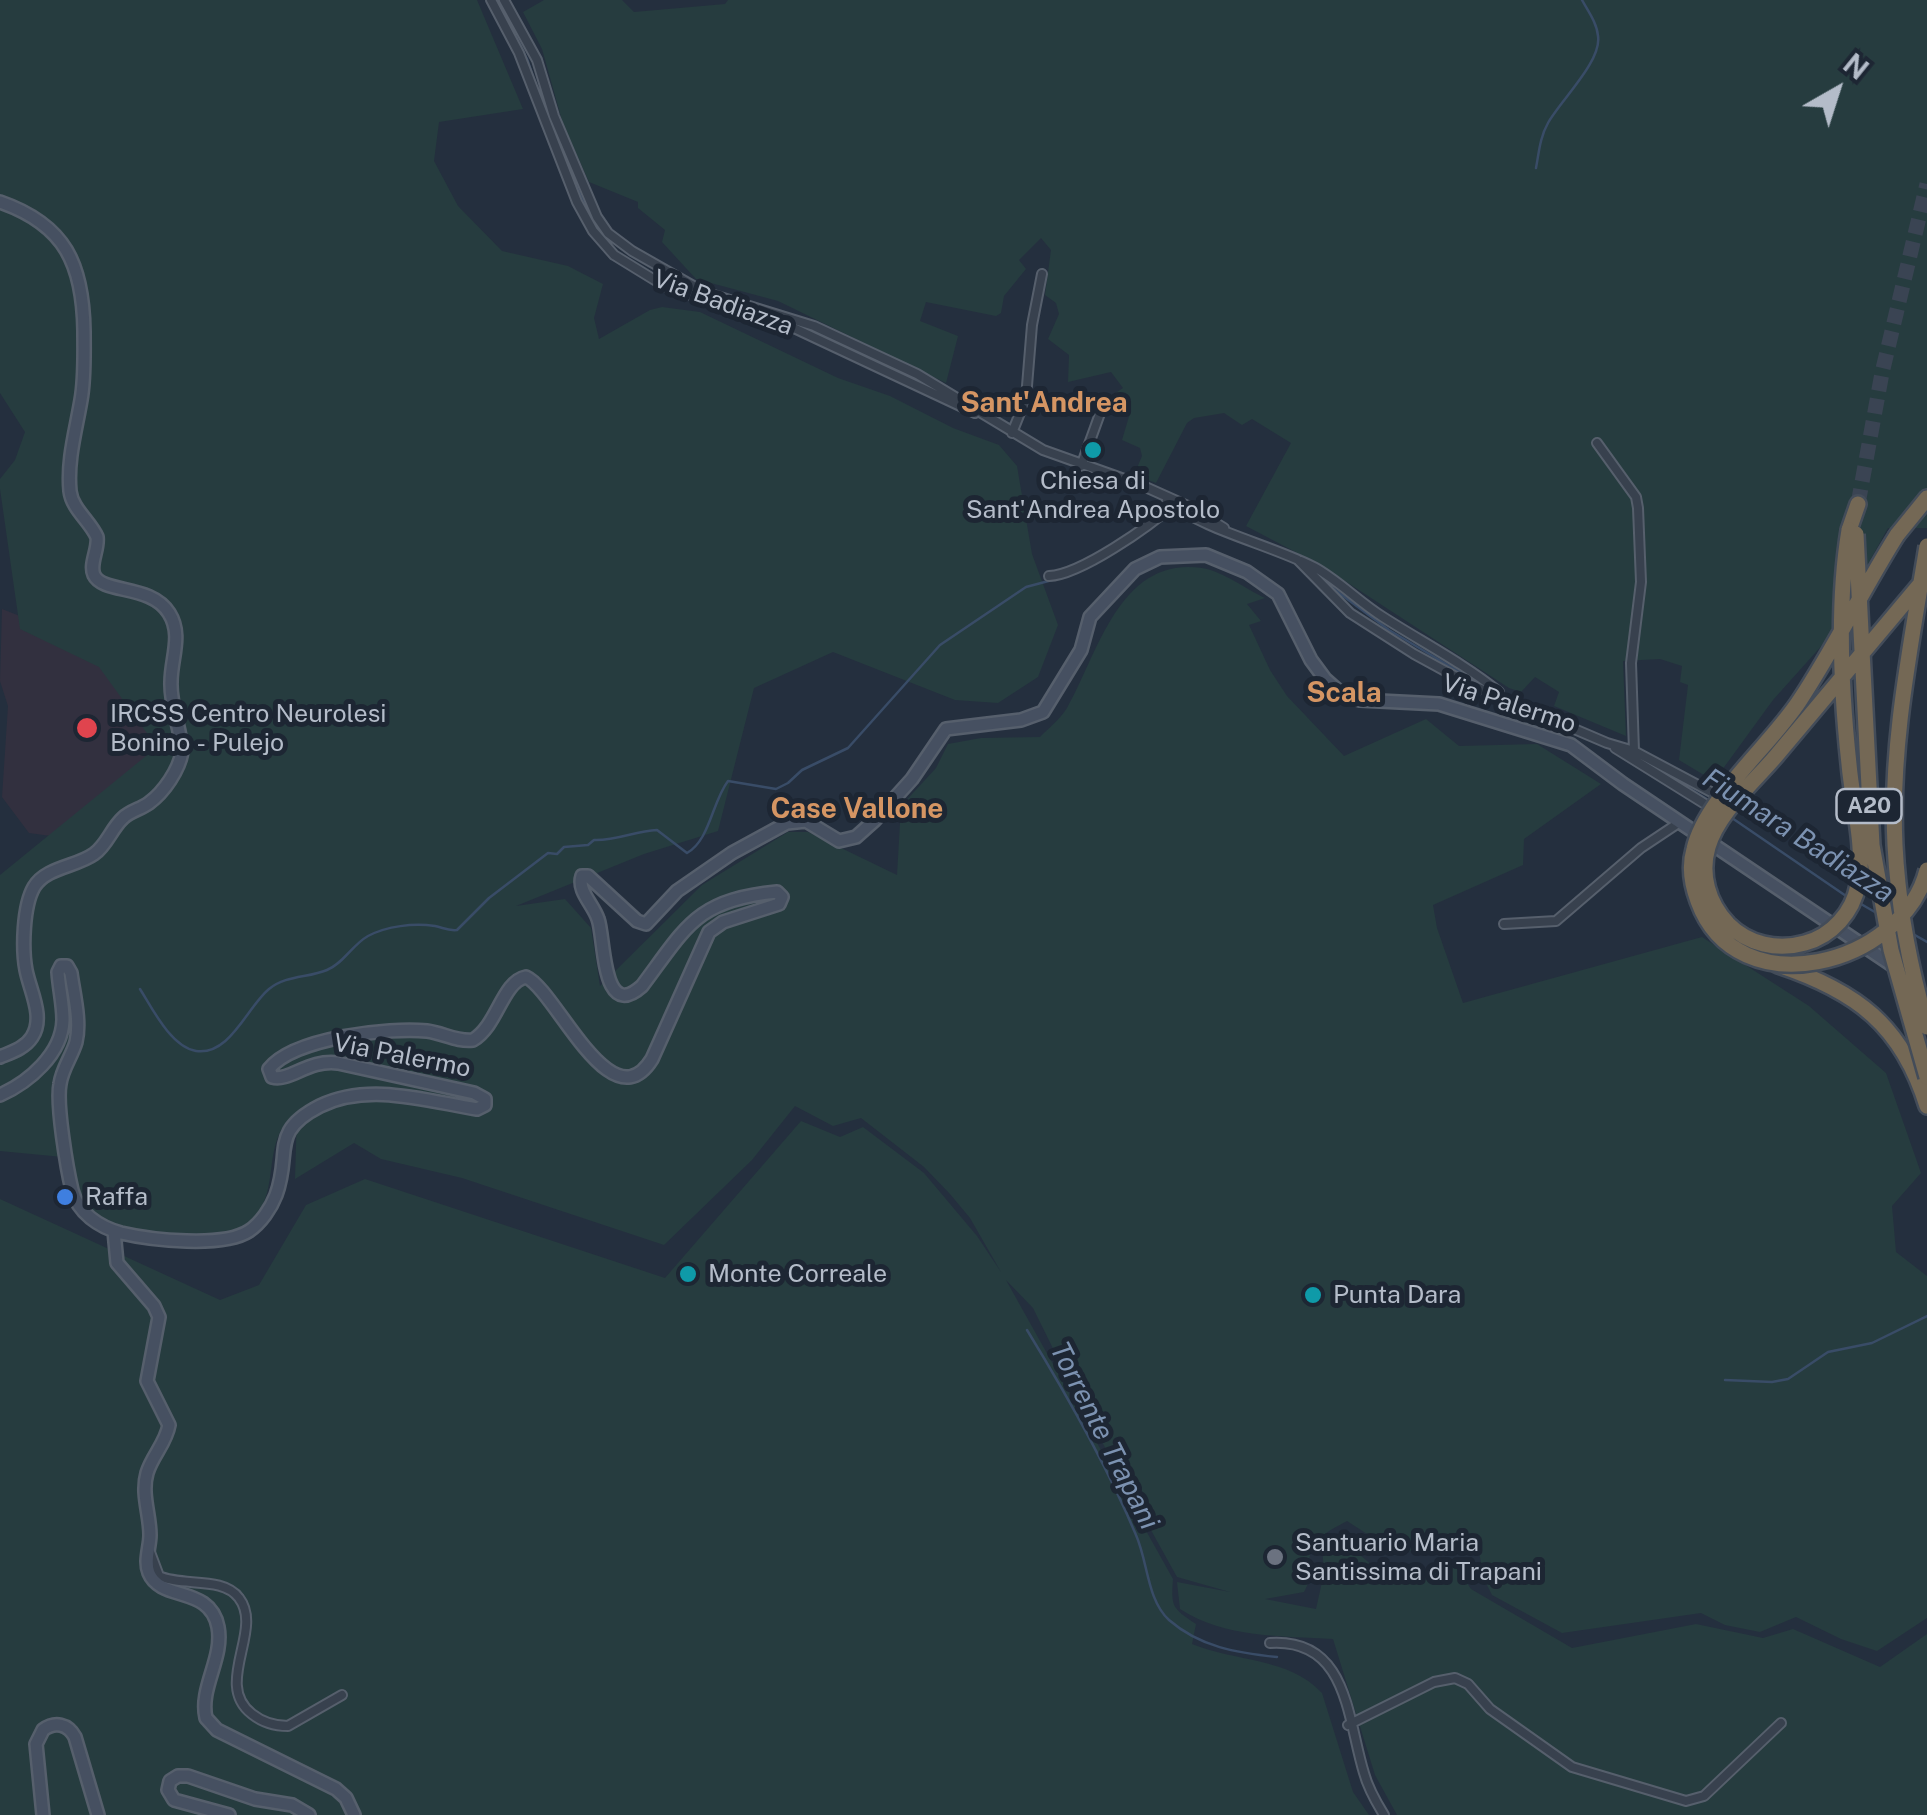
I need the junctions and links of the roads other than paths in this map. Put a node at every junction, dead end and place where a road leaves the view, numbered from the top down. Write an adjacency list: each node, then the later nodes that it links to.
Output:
1 (491, 0): 6 (street, Via Badiazza)
2 (504, 0): 5 (street, Via Badiazza)
3 (0, 202): 35 (main road)
4 (1042, 274): 9 (street)
5 (672, 276): 6 (street); 8 (street, Via Badiazza)
6 (666, 287): 8 (street, Via Badiazza)
7 (1102, 408): 11 (street)
8 (984, 416): 9 (street, Via Badiazza)
9 (1012, 432): 11 (street, Via Badiazza)
10 (1597, 443): 26 (street)
11 (1081, 466): 13 (street, Via Badiazza)
12 (1927, 498): 32 (highway, bridge)
13 (1175, 503): 17 (street, Via Badiazza); 18 (street)
14 (1858, 504): 15 (highway, A20)
15 (1852, 530): 19 (highway, bridge); 36 (highway, A20, bridge)
16 (1927, 546): 34 (highway, A20, bridge)
17 (1298, 560): 20 (street); 20 (street)
18 (1048, 576)
19 (1927, 576)
20 (1506, 698): 21 (street)
21 (1565, 725): 22 (street); 23 (street)
22 (1579, 731): 24 (street); 25 (street)
23 (1560, 740): 25 (main road, Via Palermo); 39 (main road, Via Palermo)
24 (1607, 743): 26 (street); 27 (street)
25 (1573, 746): 28 (main road, Via Palermo)
26 (1634, 751): 27 (street)
27 (1720, 809): 29 (street)
28 (1676, 819): 29 (main road, Via Palermo); 31 (street)
29 (1703, 837): 33 (main road, Via Palermo)
30 (1927, 870): 32 (highway, bridge)
31 (1504, 924)
32 (1766, 960): 38 (highway, bridge)
33 (1927, 987)
34 (1927, 1026)
35 (0, 1057)
36 (1927, 1076)
37 (0, 1095): 39 (main road)
38 (1927, 1106)
39 (114, 1231): 40 (main road)
40 (149, 1548): 42 (street); 49 (main road)
41 (1270, 1642): 44 (street)
42 (342, 1696)
43 (1780, 1723): 44 (street)
44 (1349, 1724): 50 (street)
45 (43, 1815): 46 (main road)
46 (98, 1815)
47 (229, 1815): 48 (main road)
48 (309, 1815)
49 (354, 1815)
50 (1382, 1815)

